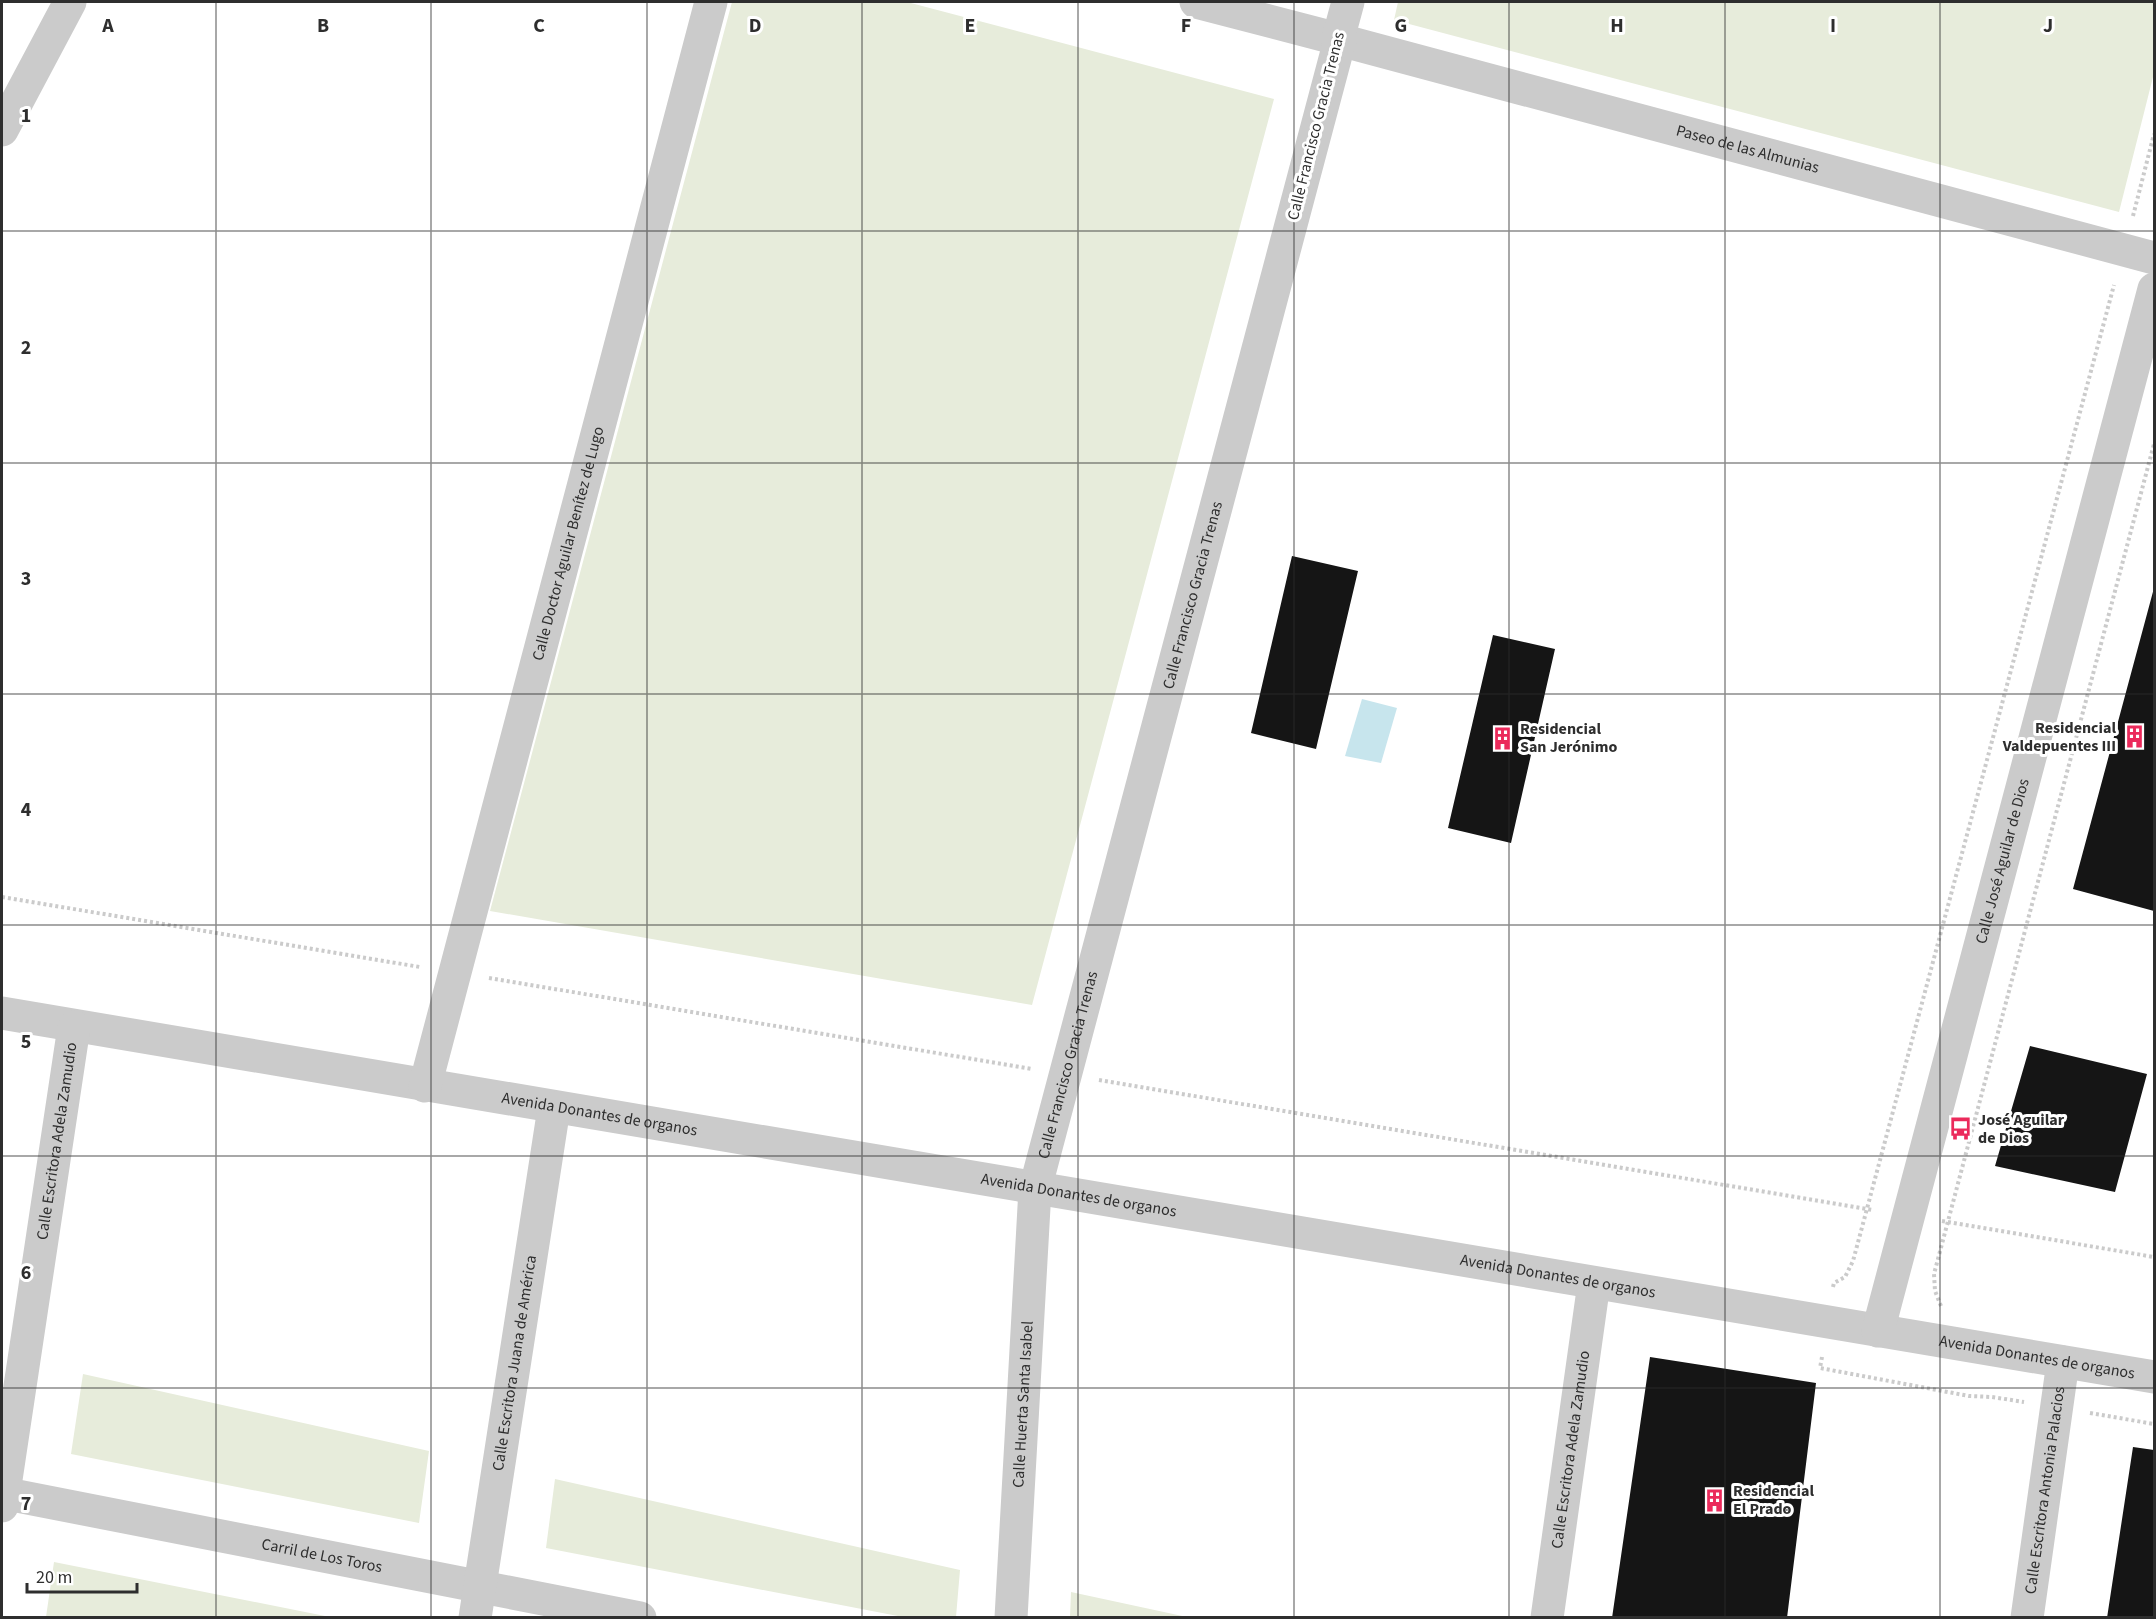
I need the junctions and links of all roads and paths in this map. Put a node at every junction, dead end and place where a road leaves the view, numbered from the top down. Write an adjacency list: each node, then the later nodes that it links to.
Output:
1 (70, 2): 6 (street)
2 (711, 2): 13 (street, Calle Doctor Aguilar Benítez de Lugo)
3 (1196, 2): 5 (street, Paseo de las Almunias)
4 (1347, 2): 5 (street, Calle Francisco Gracia Trenas)
5 (1339, 39): 8 (street, Paseo de las Almunias); 15 (street, Calle Francisco Gracia Trenas)
6 (2, 130)
7 (2154, 134): 8 (path)
8 (2139, 254): 17 (path)
9 (2154, 289): 18 (street, Calle José Aguilar de Dios)
10 (2154, 444): 19 (path)
11 (2, 1013): 12 (street, Avenida Donantes de organos)
12 (74, 1027): 13 (street, Avenida Donantes de organos); 24 (street, Calle Escritora Adela Zamudio)
13 (425, 1086): 14 (street, Avenida Donantes de organos)
14 (554, 1108): 15 (street, Avenida Donantes de organos); 25 (street, Calle Escritora Juana de América)
15 (1035, 1189): 16 (street, Avenida Donantes de organos); 27 (street, Calle Huerta Santa Isabel)
16 (1594, 1283): 17 (street, Avenida Donantes de organos); 28 (street, Calle Escritora Adela Zamudio)
17 (1827, 1323): 18 (street, Avenida Donantes de organos); 22 (path)
18 (1878, 1331): 19 (street, Avenida Donantes de organos)
19 (1935, 1340): 20 (street, Avenida Donantes de organos)
20 (2063, 1362): 21 (street, Avenida Donantes de organos); 22 (street, Calle Escritora Antonia Palacios)
21 (2154, 1377)
22 (2057, 1407): 23 (path); 29 (street, Calle Escritora Antonia Palacios)
23 (2154, 1424)
24 (2, 1497): 25 (street, Carril de Los Toros)
25 (477, 1602): 26 (street, Carril de Los Toros)
26 (640, 1617)
27 (1011, 1617)
28 (1547, 1617)
29 (2027, 1617)

